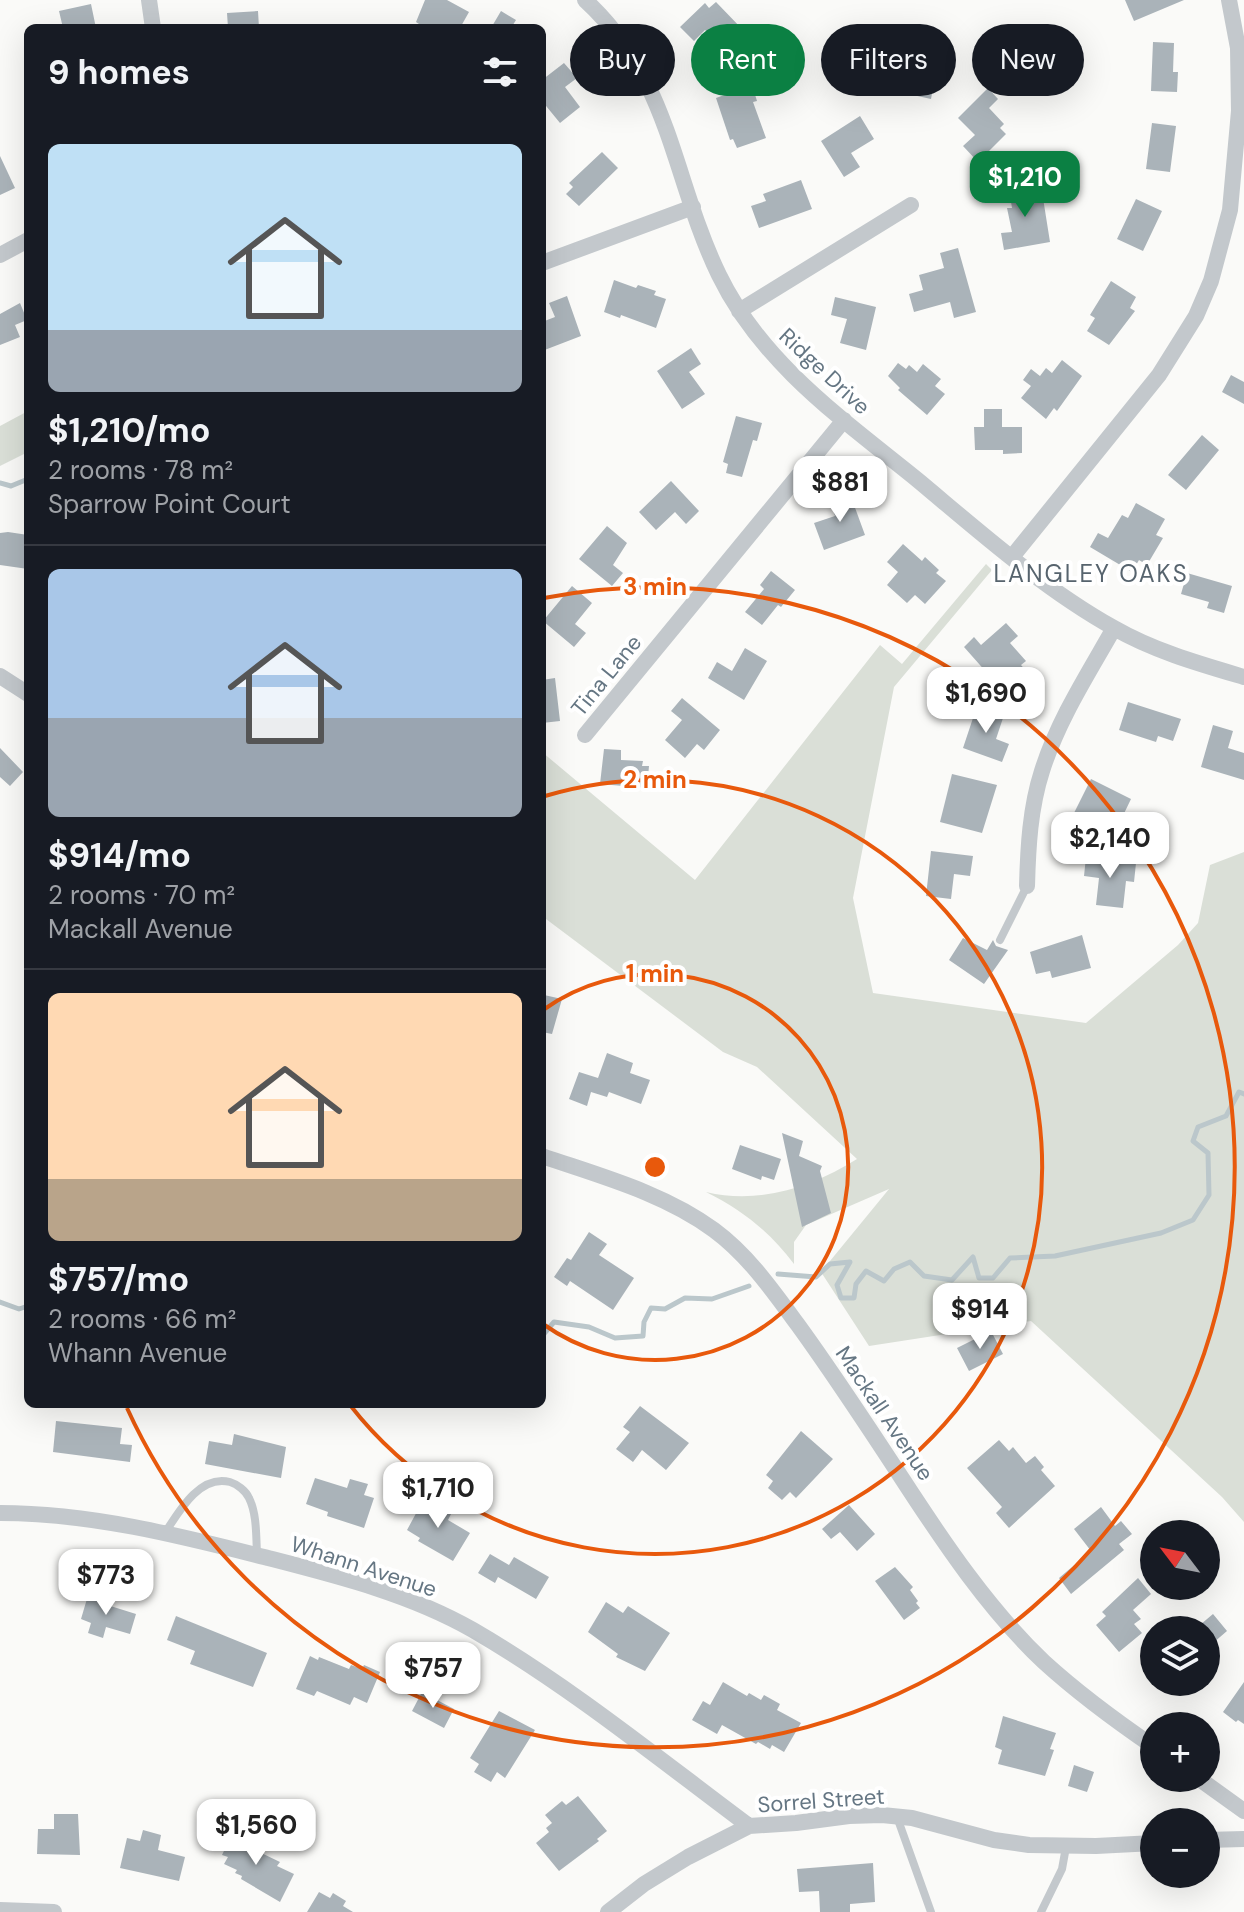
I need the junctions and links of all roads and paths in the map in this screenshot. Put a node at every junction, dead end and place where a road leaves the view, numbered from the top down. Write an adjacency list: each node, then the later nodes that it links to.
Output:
1 (149, 0): 4 (street)
2 (585, 0): 6 (street, Ridge Drive)
3 (1229, 0): 12 (street)
4 (152, 24)
5 (911, 205): 10 (street)
6 (693, 207): 9 (street); 10 (street, Ridge Drive)
7 (24, 242): 8 (street)
8 (0, 255)
9 (546, 262)
10 (739, 311): 11 (street, Ridge Drive)
11 (844, 420): 12 (street, Ridge Drive); 17 (street, Tina Lane)
12 (1012, 557): 13 (street, Ridge Drive)
13 (1114, 628): 15 (street, Ridge Drive); 18 (street)
14 (0, 676): 16 (street)
15 (1244, 677)
16 (24, 691)
17 (585, 735)
18 (1027, 886): 19 (lane)
19 (1000, 940)
20 (546, 1157): 24 (street, Mackall Avenue)
21 (0, 1513): 22 (street, Whann Avenue)
22 (165, 1533): 23 (street, Whann Avenue); 23 (lane)
23 (258, 1555): 28 (street, Whann Avenue)
24 (1140, 1737)
25 (1218, 1792): 26 (street)
26 (1244, 1811)
27 (897, 1817): 28 (street, Sorrel Street); 32 (street, Sorrel Street); 36 (lane)
28 (749, 1826): 35 (street, Sorrel Street)
29 (1244, 1839): 30 (street)
30 (1220, 1840)
31 (1140, 1844): 32 (street, Sorrel Street)
32 (1066, 1847): 37 (lane)
33 (0, 1910): 34 (street)
34 (54, 1912)
35 (608, 1912)
36 (931, 1912)
37 (1041, 1912)

